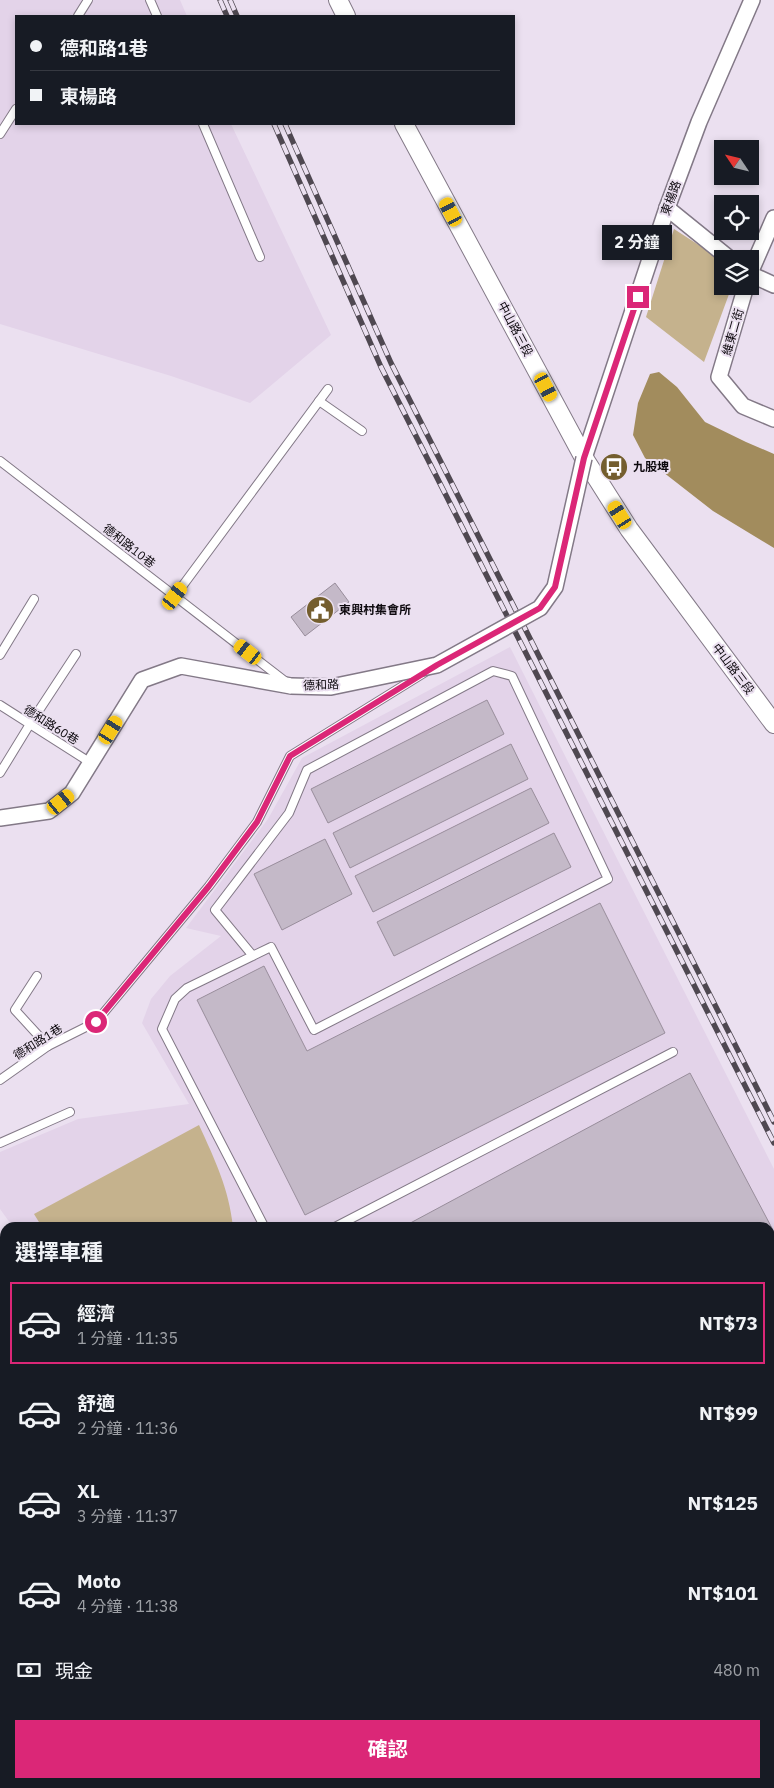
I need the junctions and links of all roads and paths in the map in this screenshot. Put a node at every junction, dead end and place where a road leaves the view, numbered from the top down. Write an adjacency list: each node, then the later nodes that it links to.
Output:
1 (88, 0): 5 (lane)
2 (150, 0): 6 (lane)
3 (338, 0): 7 (street)
4 (752, 0): 12 (street, 東楊路)
5 (79, 15)
6 (157, 15)
7 (346, 15)
8 (15, 111): 11 (lane)
9 (204, 125): 16 (lane)
10 (405, 125): 24 (street, 中山路三段)
11 (0, 134)
12 (668, 208): 14 (street); 24 (street, 東楊路)
13 (774, 218): 15 (street)
14 (719, 250)
15 (759, 253)
16 (260, 257)
17 (759, 278): 18 (street)
18 (774, 285)
19 (743, 295): 22 (street, 維東二街)
20 (328, 390): 21 (lane)
21 (320, 401): 23 (lane); 26 (lane)
22 (774, 419)
23 (362, 431)
24 (584, 458): 30 (street, 德和路, bridge); 34 (street, 中山路三段)
25 (0, 461): 26 (lane, 德和路10巷)
26 (175, 596): 31 (lane, 德和路10巷)
27 (34, 599): 29 (lane)
28 (76, 654): 33 (lane)
29 (0, 655)
30 (437, 665): 31 (street, 德和路, bridge); 40 (lane, 德和路1巷)
31 (292, 686): 35 (street, 德和路)
32 (0, 705): 33 (lane, 德和路60巷)
33 (30, 724): 35 (lane, 德和路60巷); 36 (lane)
34 (774, 724)
35 (91, 763): 37 (street, 德和路)
36 (0, 774)
37 (0, 818)
38 (253, 956): 38 (lane); 45 (lane)
39 (37, 976): 40 (lane)
40 (48, 1046): 42 (lane, 德和路1巷)
41 (673, 1052): 46 (lane)
42 (0, 1080)
43 (70, 1112): 44 (lane)
44 (0, 1143)
45 (262, 1222)
46 (345, 1222)

